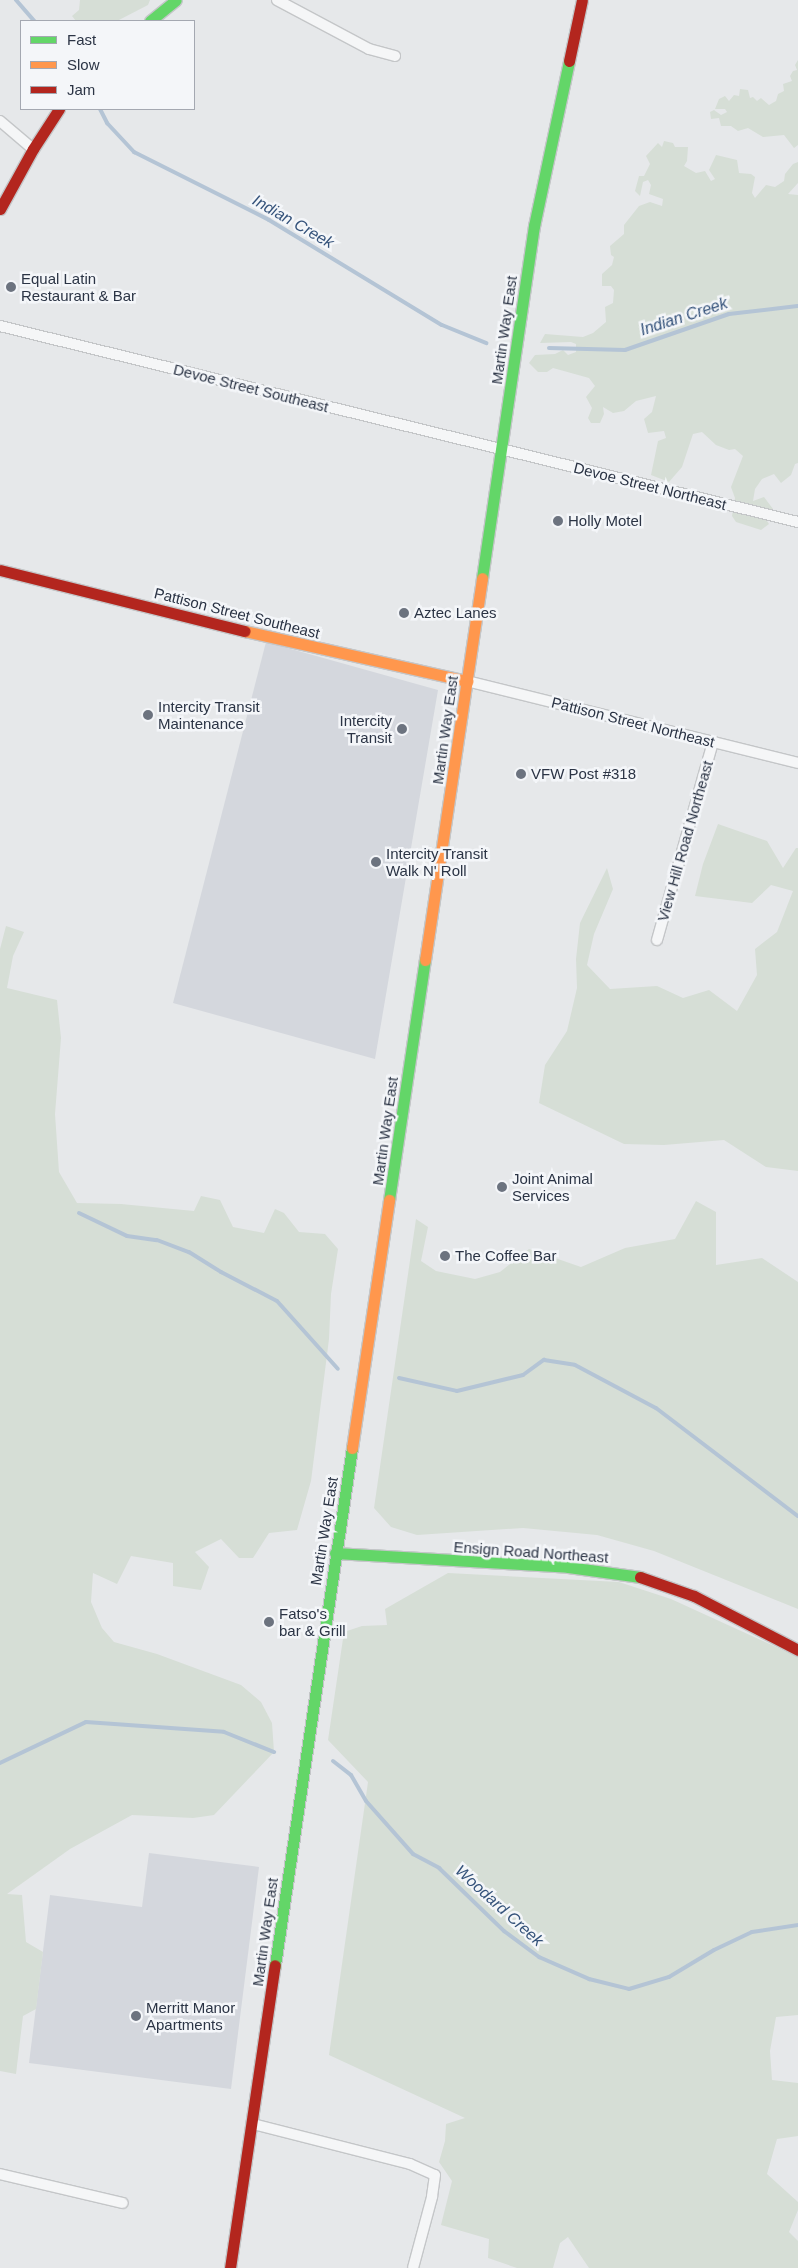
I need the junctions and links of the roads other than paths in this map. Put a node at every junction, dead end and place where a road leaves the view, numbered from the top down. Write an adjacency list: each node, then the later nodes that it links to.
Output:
1 (176, 0): 4 (main road)
2 (278, 0): 5 (street)
3 (582, 0): 11 (main road, Martin Way East)
4 (151, 20)
5 (395, 56)
6 (58, 110): 8 (main road)
7 (0, 121): 8 (street)
8 (33, 149): 9 (main road)
9 (0, 209)
10 (0, 326): 11 (street, Devoe Street Southeast)
11 (502, 450): 12 (street, Devoe Street Northeast); 14 (main road, Martin Way East)
12 (798, 522)
13 (0, 570): 14 (main road, Pattison Street Southeast)
14 (467, 681): 15 (street, Pattison Street Northeast); 18 (main road, Martin Way East)
15 (713, 742): 16 (street, Pattison Street Northeast); 17 (street, View Hill Road Northeast)
16 (798, 763)
17 (657, 940)
18 (335, 1553): 19 (main road, Ensign Road Northeast); 20 (main road, Martin Way East)
19 (798, 1650)
20 (253, 2124): 23 (main road, Martin Way East); 24 (street)
21 (0, 2174): 22 (street)
22 (123, 2203)
23 (230, 2268)
24 (413, 2268)

